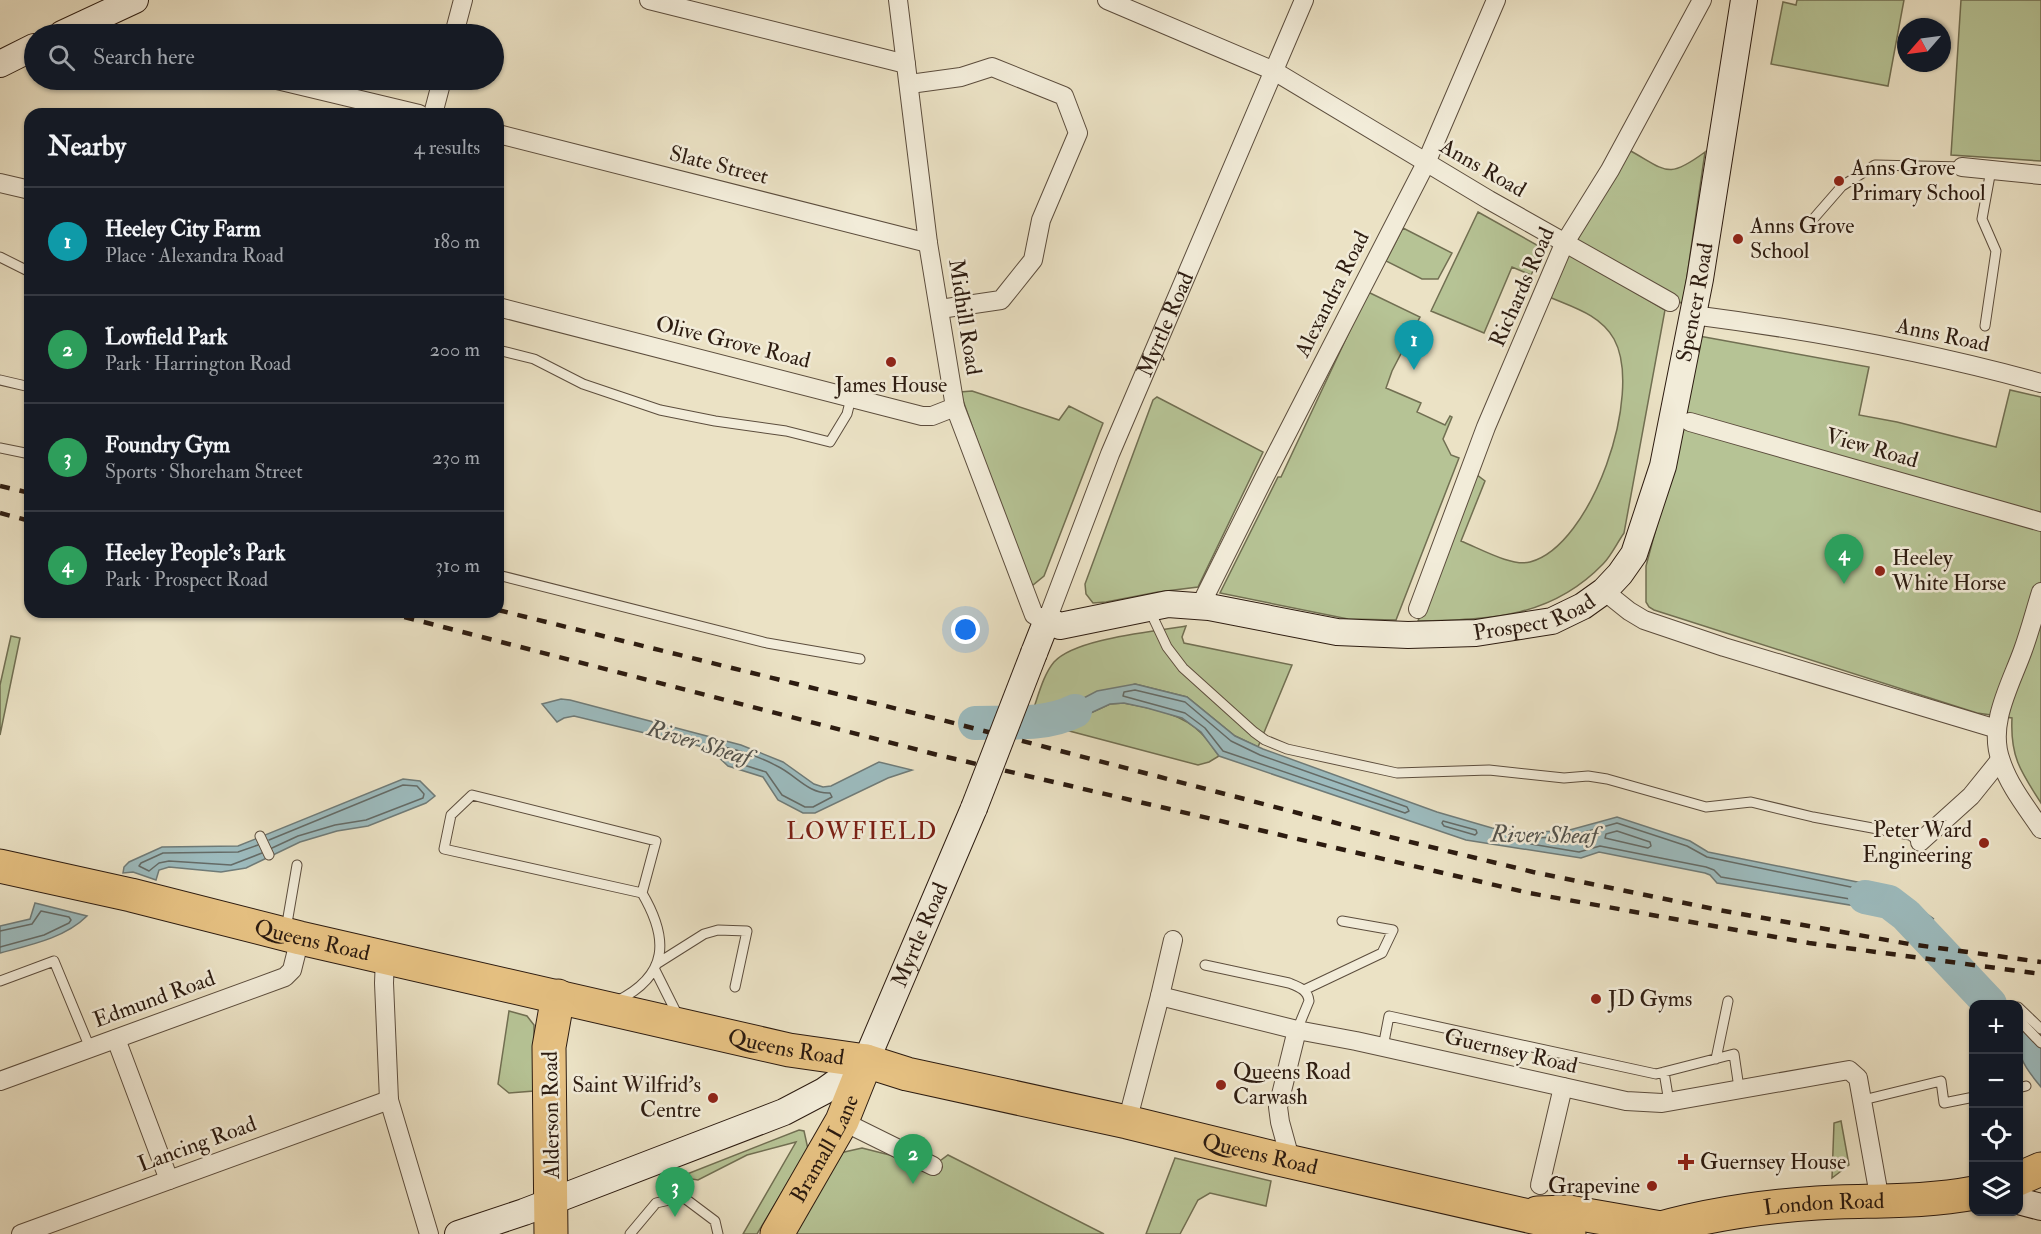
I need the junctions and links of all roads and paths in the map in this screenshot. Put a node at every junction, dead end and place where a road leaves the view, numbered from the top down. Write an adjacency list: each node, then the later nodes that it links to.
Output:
1 (135, 0): 10 (main road)
2 (463, 0): 11 (street)
3 (649, 0): 14 (street)
4 (898, 0): 14 (street, Midhill Road)
5 (1107, 0): 15 (street, Anns Road)
6 (1304, 0): 15 (street, Myrtle Road)
7 (1496, 0): 22 (street, Alexandra Road)
8 (1702, 0): 30 (street, Richards Road)
9 (1744, 0): 36 (main road, Spencer Road)
10 (103, 24)
11 (457, 24)
12 (24, 52): 13 (main road)
13 (0, 63)
14 (906, 64): 16 (street, Midhill Road)
15 (1274, 71): 22 (street, Anns Road); 54 (street, Myrtle Road)
16 (910, 84): 29 (street, Midhill Road); 35 (street)
17 (319, 90): 19 (street)
18 (439, 90): 20 (street)
19 (394, 108)
20 (435, 108)
21 (504, 136): 29 (street, Slate Street)
22 (1426, 163): 30 (street, Anns Road); 51 (street, Alexandra Road)
23 (1962, 167): 24 (street); 28 (lane)
24 (1991, 170): 25 (street); 37 (lane)
25 (2041, 175)
26 (0, 183): 27 (street)
27 (24, 189)
28 (1808, 225)
29 (928, 243): 35 (street, Midhill Road)
30 (1564, 244): 33 (street, Anns Road); 53 (street, Richards Road)
31 (0, 256): 32 (lane)
32 (24, 269)
33 (1670, 302)
34 (504, 309): 42 (street, Olive Grove Road)
35 (940, 309): 43 (street, Midhill Road)
36 (1693, 315): 40 (street, Anns Road); 49 (main road, Spencer Road)
37 (1984, 326)
38 (504, 352): 42 (lane)
39 (0, 380): 41 (lane)
40 (2041, 383)
41 (24, 386)
42 (851, 398): 43 (street, Olive Grove Road)
43 (955, 407): 54 (street, Midhill Road)
44 (1690, 422): 47 (street, View Road)
45 (0, 448): 46 (lane)
46 (24, 453)
47 (2041, 522)
48 (504, 577): 55 (lane)
49 (1604, 591): 51 (main road, Prospect Road); 56 (street, Prospect Road)
50 (2041, 592): 56 (street)
51 (1200, 606): 52 (main road, Prospect Road)
52 (1148, 607): 54 (main road, Prospect Road); 60 (lane)
53 (1418, 609)
54 (1047, 620): 88 (main road, Myrtle Road, bridge)
55 (860, 659)
56 (1997, 729): 57 (street)
57 (2000, 760): 58 (street); 60 (street)
58 (2041, 829)
59 (260, 836): 61 (lane)
60 (1920, 842)
61 (269, 855)
62 (297, 865): 66 (lane)
63 (0, 866): 66 (highway, Queens Road)
64 (642, 894): 64 (lane); 70 (lane)
65 (1342, 921): 73 (lane)
66 (293, 936): 68 (highway, Queens Road); 83 (street, Edmund Road)
67 (1173, 940): 75 (street)
68 (385, 957): 74 (highway, Queens Road); 94 (street)
69 (1204, 965): 73 (lane)
70 (657, 966): 72 (lane); 77 (lane); 80 (lane)
71 (0, 981): 86 (lane)
72 (735, 987)
73 (1304, 990): 82 (lane)
74 (558, 996): 77 (highway, Queens Road); 106 (highway, Alderson Road)
75 (1160, 996): 82 (street, Guernsey Road); 98 (street)
76 (1728, 1001): 87 (lane)
77 (604, 1007): 80 (highway, Queens Road)
78 (2023, 1011): 81 (lane)
79 (2023, 1023): 84 (lane)
80 (684, 1025): 88 (highway, Queens Road)
81 (2041, 1029)
82 (1297, 1030): 85 (street, Guernsey Road); 99 (street)
83 (116, 1039): 86 (street, Edmund Road); 103 (street)
84 (2041, 1042)
85 (1383, 1047): 89 (lane); 91 (street, Guernsey Road)
86 (90, 1048): 90 (street, Edmund Road)
87 (1716, 1059): 89 (lane); 92 (lane)
88 (866, 1061): 97 (highway, Bramall Lane); 98 (highway, Queens Road); 106 (main road)
89 (1664, 1072): 96 (lane)
90 (0, 1081)
91 (1563, 1088): 96 (street, Guernsey Road); 104 (street)
92 (1738, 1088): 95 (street, Guernsey Road); 96 (street, Guernsey Road)
93 (1969, 1098): 95 (lane)
94 (389, 1100): 103 (street, Lancing Road); 113 (street)
95 (1863, 1100): 107 (street)
96 (1669, 1102)
97 (842, 1121): 100 (street); 118 (highway, Bramall Lane)
98 (1127, 1122): 99 (highway, Queens Road)
99 (1291, 1161): 110 (highway, Queens Road)
100 (933, 1166)
101 (2041, 1169): 102 (highway)
102 (2023, 1177)
103 (169, 1179): 112 (street, Lancing Road)
104 (1540, 1185)
105 (1969, 1194): 107 (highway, London Road)
106 (552, 1200): 114 (main road); 115 (highway, Alderson Road)
107 (1880, 1202): 111 (highway, London Road)
108 (2023, 1202): 109 (main road)
109 (2041, 1207)
110 (1518, 1214): 111 (highway); 119 (highway, Queens Road)
111 (1651, 1231)
112 (21, 1234)
113 (429, 1234)
114 (458, 1234)
115 (551, 1234)
116 (630, 1234): 117 (lane)
117 (718, 1234)
118 (777, 1234)
119 (1569, 1234)

